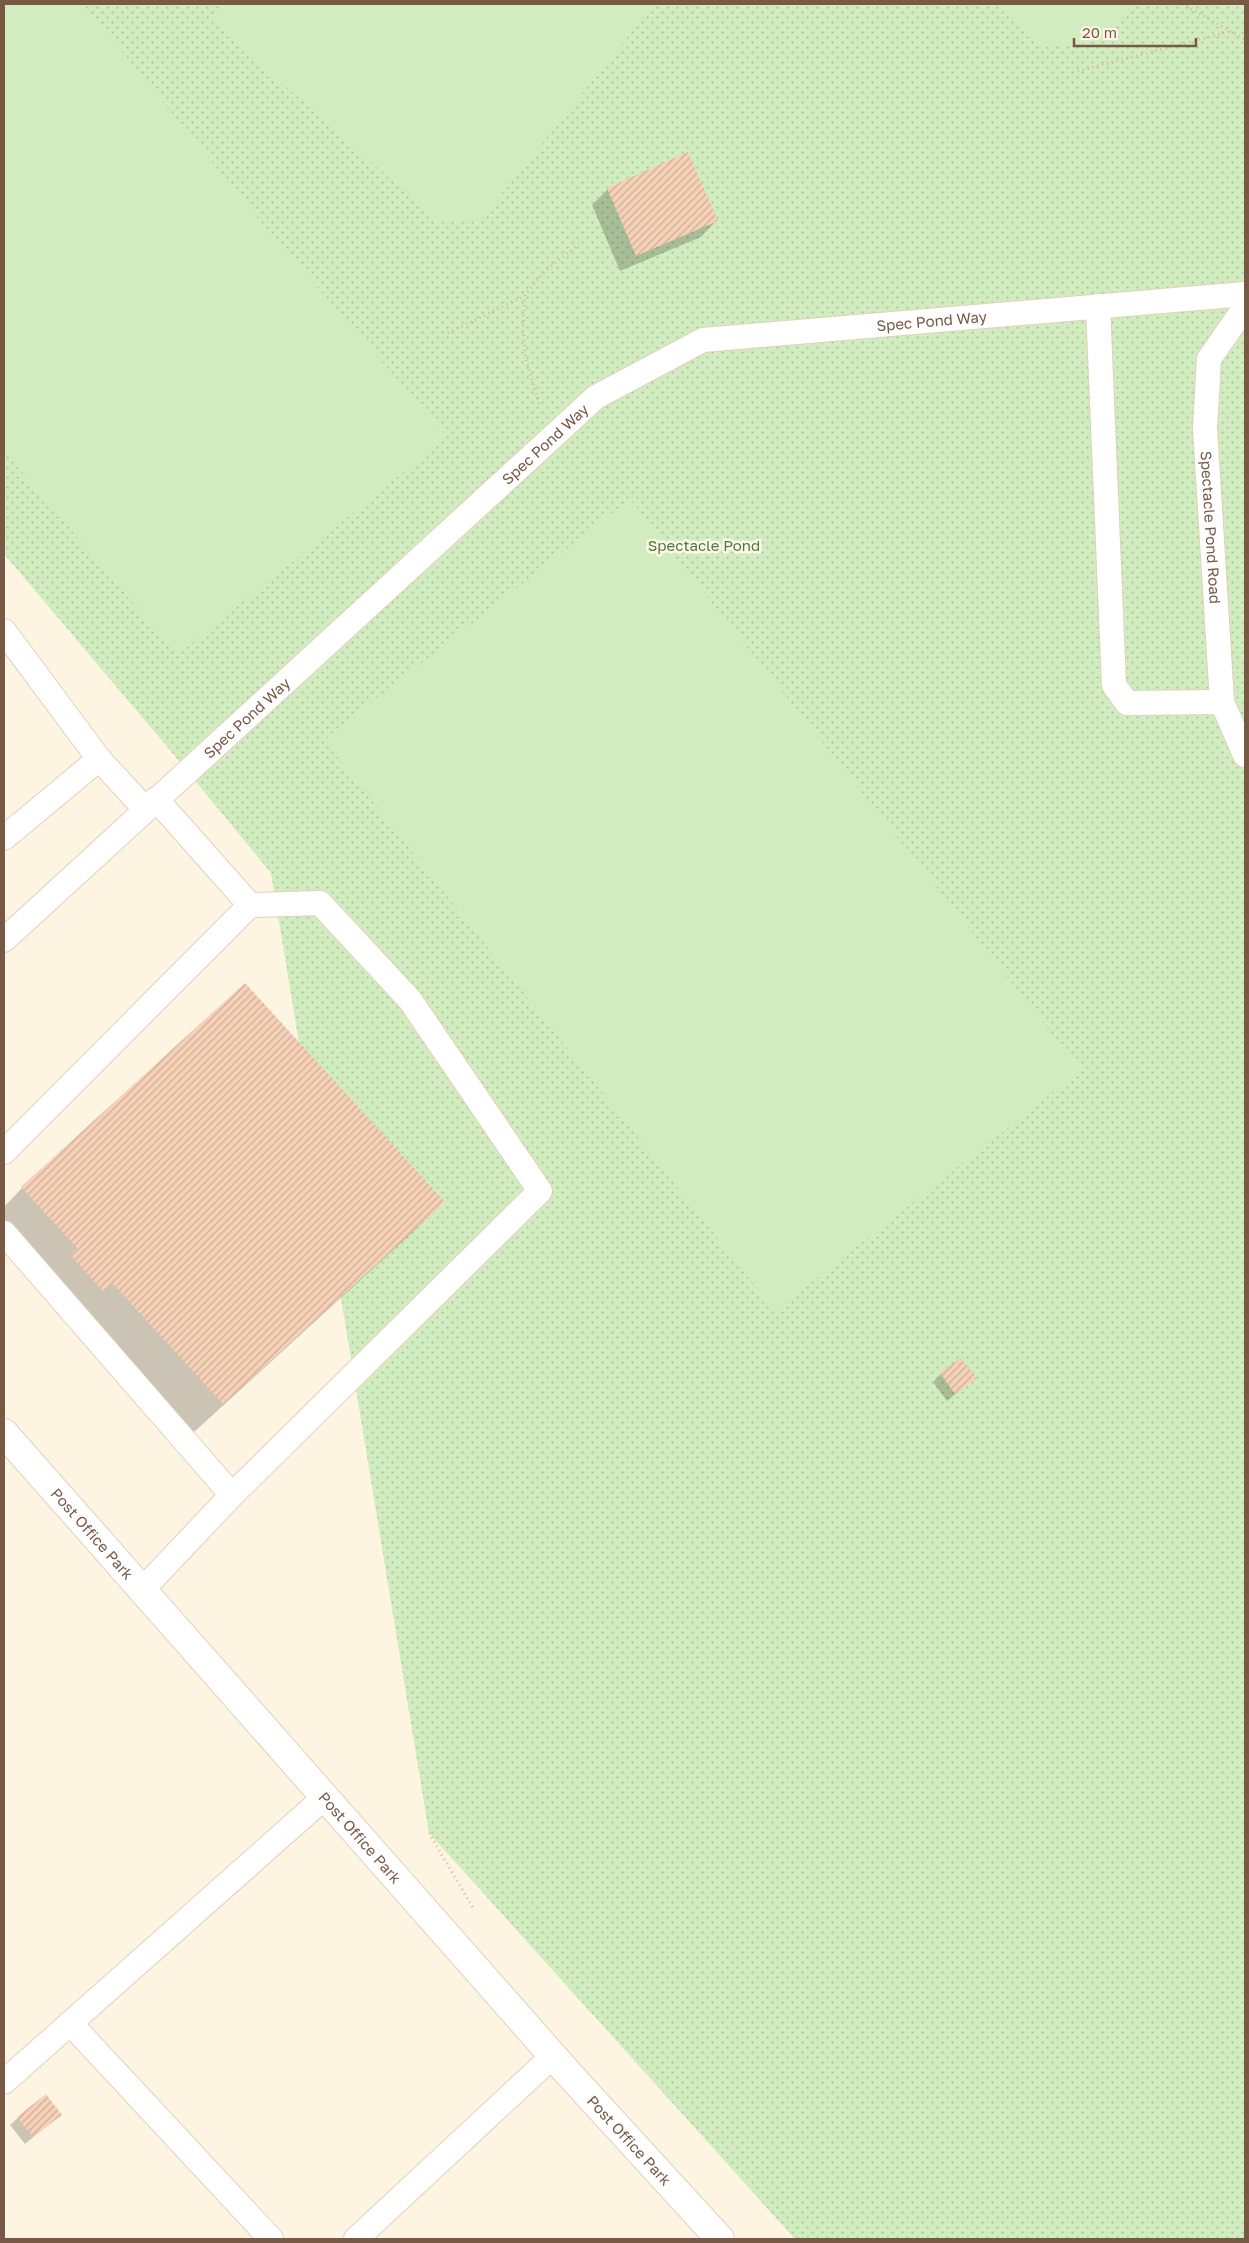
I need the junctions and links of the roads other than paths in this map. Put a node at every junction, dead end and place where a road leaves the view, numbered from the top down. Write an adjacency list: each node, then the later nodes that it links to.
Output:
1 (1245, 294): 2 (lane, Spec Pond Way)
2 (1098, 306): 5 (lane); 8 (lane, Spec Pond Way)
3 (1245, 307): 5 (lane, Spectacle Pond Road)
4 (4, 631): 7 (lane)
5 (1222, 702): 6 (lane, Spectacle Pond Road)
6 (1245, 755)
7 (99, 759): 8 (lane); 9 (lane)
8 (151, 804): 10 (lane); 11 (lane, Spec Pond Way)
9 (4, 838)
10 (250, 905): 12 (lane); 15 (lane)
11 (4, 940)
12 (4, 1152)
13 (4, 1233): 15 (lane)
14 (4, 1433): 16 (street, Post Office Park)
15 (232, 1495): 16 (lane)
16 (142, 1590): 17 (street, Post Office Park)
17 (325, 1797): 18 (lane); 19 (street, Post Office Park)
18 (70, 2023): 20 (lane); 21 (lane)
19 (553, 2056): 22 (lane); 23 (street, Post Office Park)
20 (4, 2082)
21 (272, 2239)
22 (356, 2239)
23 (720, 2239)

